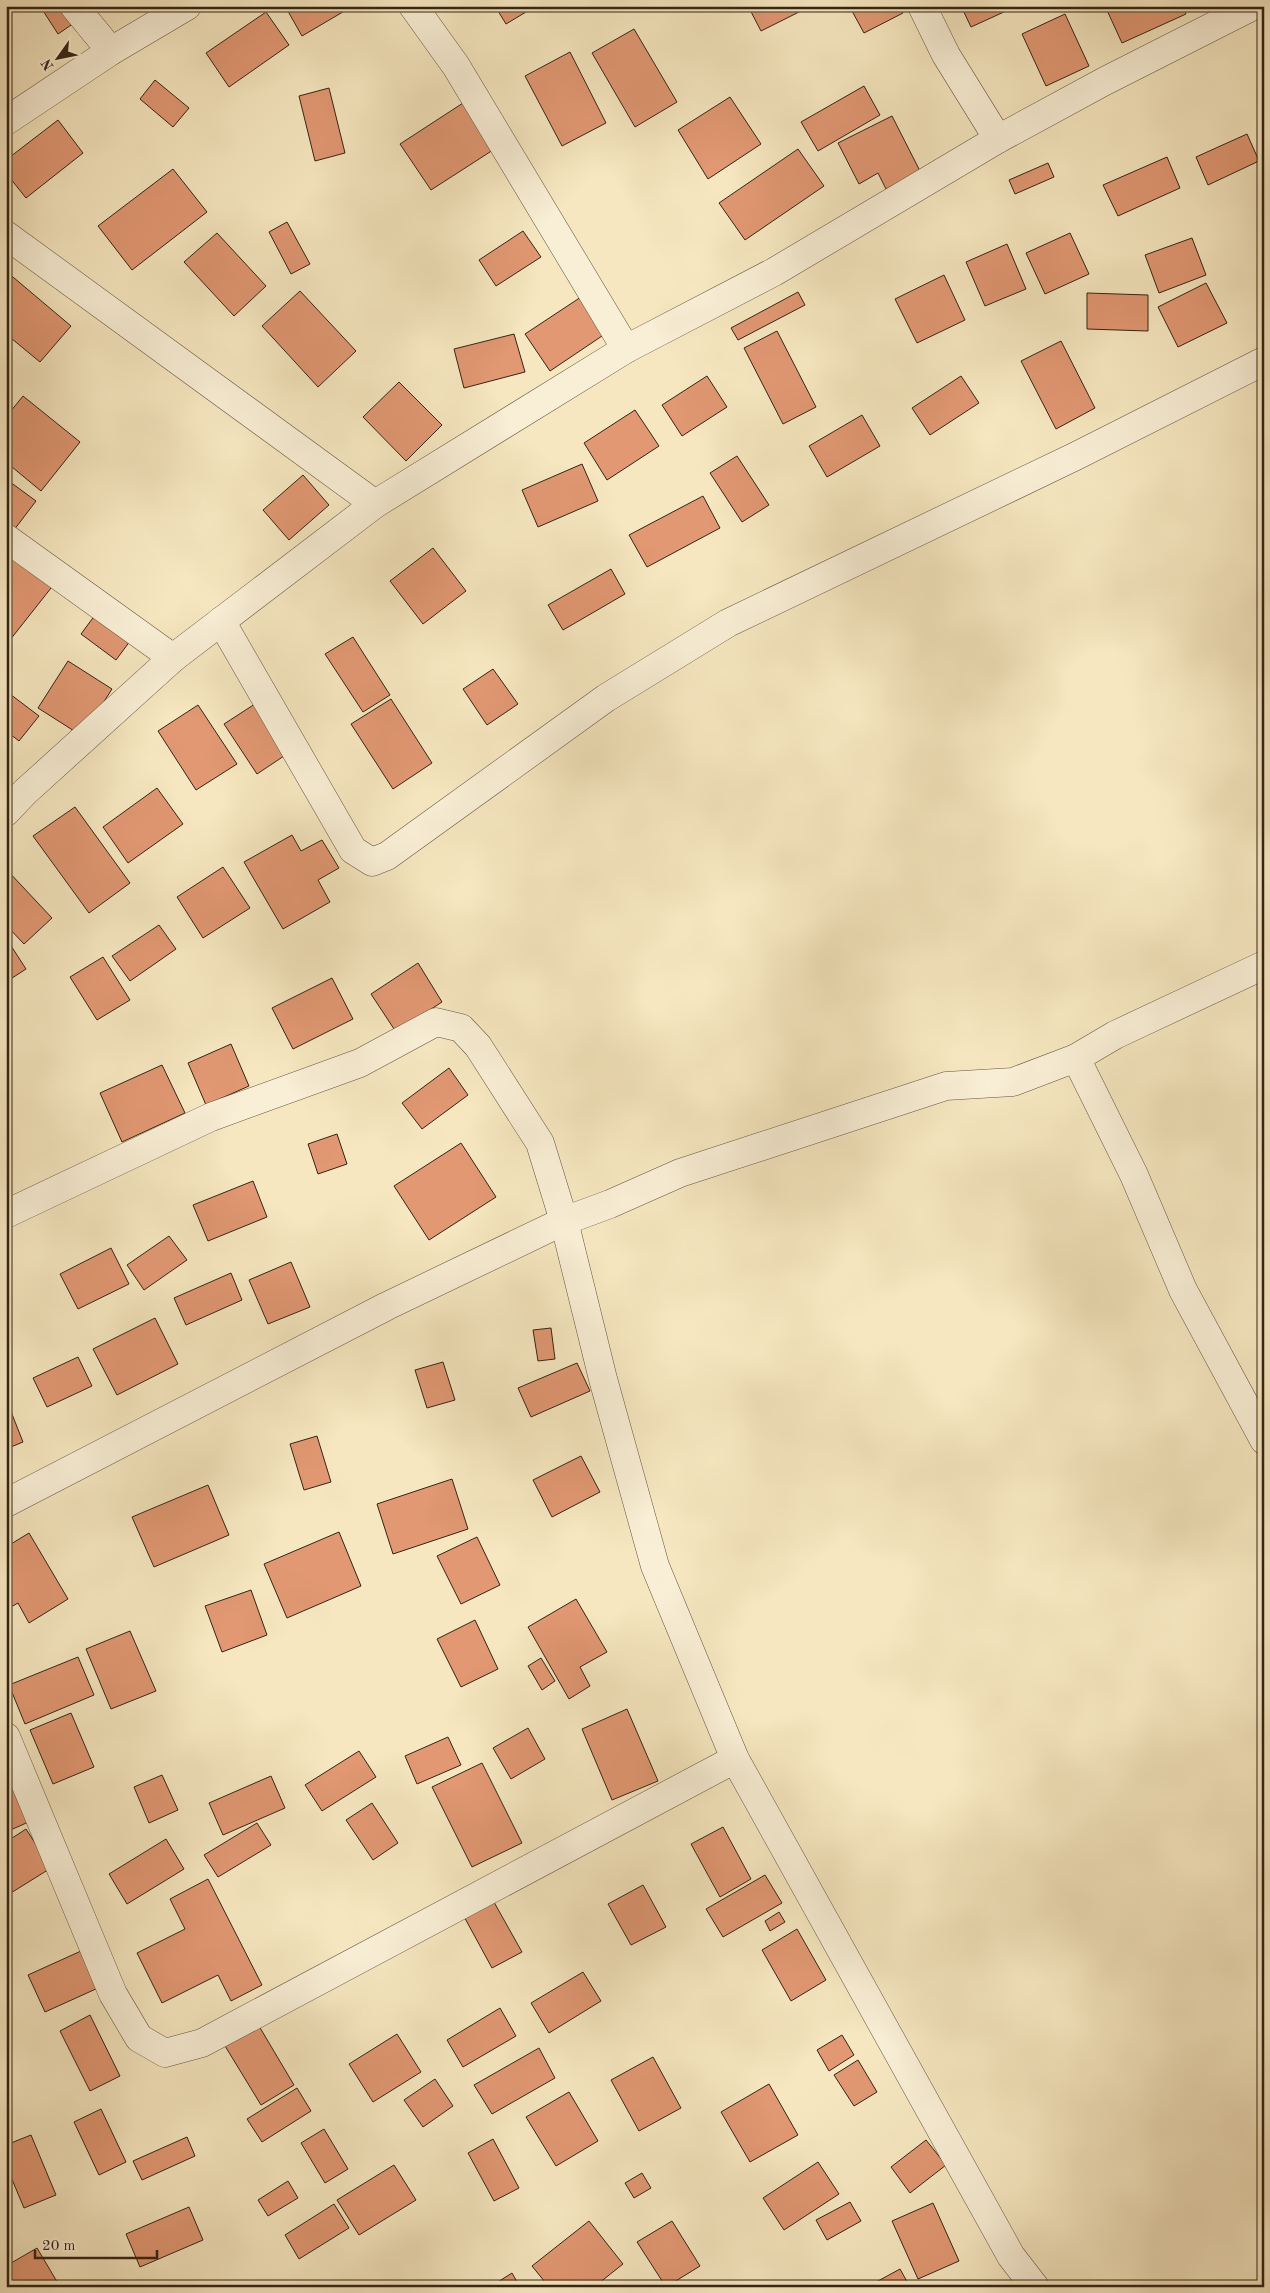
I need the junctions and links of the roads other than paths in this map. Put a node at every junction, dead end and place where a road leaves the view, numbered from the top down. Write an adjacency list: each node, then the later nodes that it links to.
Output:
1 (74, 6): 6 (street)
2 (187, 6): 6 (street)
3 (413, 6): 10 (street)
4 (922, 6): 8 (street)
5 (1253, 6): 8 (street)
6 (111, 51): 7 (street)
7 (6, 121)
8 (998, 139): 10 (street)
9 (6, 235): 12 (street)
10 (626, 350): 12 (street)
11 (1264, 361): 14 (street)
12 (375, 504): 14 (street)
13 (6, 538): 15 (street)
14 (221, 620): 15 (street)
15 (173, 658): 16 (street)
16 (6, 812)
17 (1264, 965): 18 (street)
18 (1076, 1058): 20 (street); 21 (street)
19 (6, 1214): 20 (street)
20 (564, 1221): 22 (street); 24 (street)
21 (1264, 1440)
22 (6, 1503)
23 (6, 1737): 24 (street)
24 (735, 1760): 25 (street)
25 (1035, 2287)

